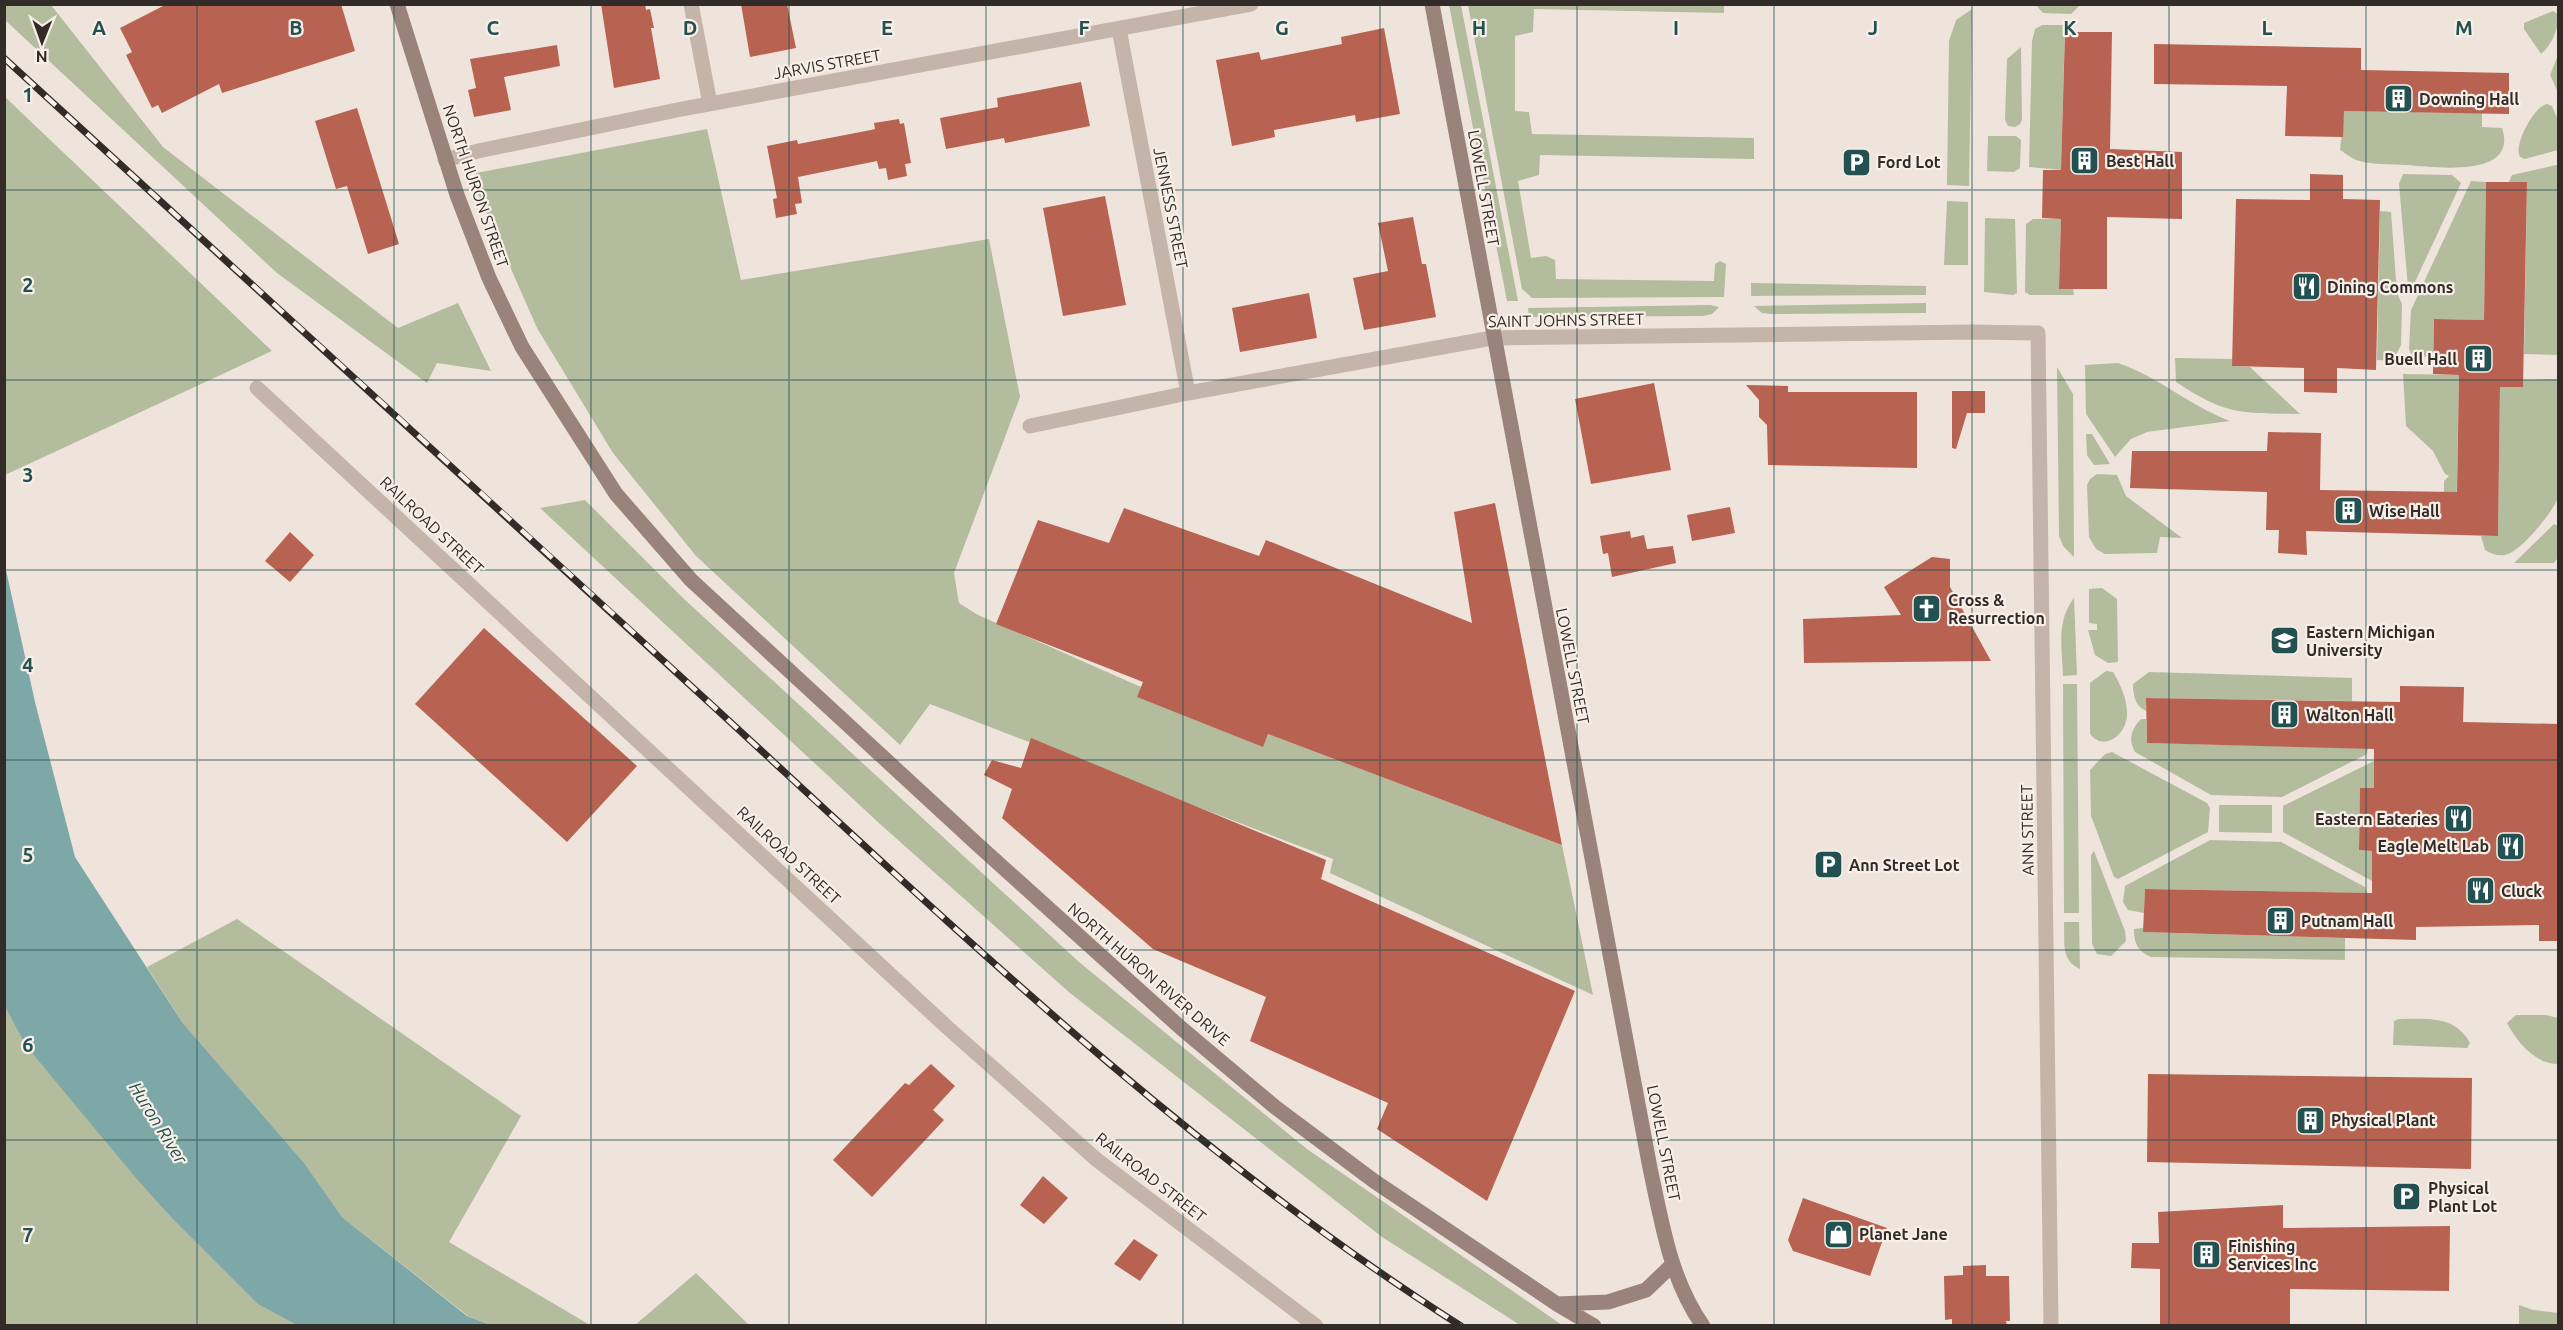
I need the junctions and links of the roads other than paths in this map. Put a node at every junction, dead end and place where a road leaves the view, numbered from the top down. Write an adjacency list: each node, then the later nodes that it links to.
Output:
1 (397, 4): 7 (main road, NORTH HURON STREET)
2 (691, 4): 6 (street)
3 (1251, 4): 5 (street, JARVIS STREET)
4 (1432, 4): 9 (main road, LOWELL STREET)
5 (1119, 29): 6 (street, JARVIS STREET); 11 (street, JENNESS STREET)
6 (710, 104): 7 (street, JARVIS STREET)
7 (445, 160): 13 (main road, NORTH HURON STREET)
8 (2038, 333): 9 (street, SAINT JOHNS STREET); 19 (street, ANN STREET)
9 (1492, 338): 11 (street, SAINT JOHNS STREET); 14 (main road, LOWELL STREET)
10 (257, 388): 16 (street, RAILROAD STREET)
11 (1188, 393): 12 (street, SAINT JOHNS STREET)
12 (1030, 426)
13 (717, 604): 15 (main road, NORTH HURON RIVER DRIVE)
14 (1672, 1265): 15 (main road); 18 (main road, LOWELL STREET)
15 (1557, 1304): 17 (main road, NORTH HURON RIVER DRIVE)
16 (1316, 1326)
17 (1594, 1326)
18 (1703, 1326)
19 (2051, 1326)

